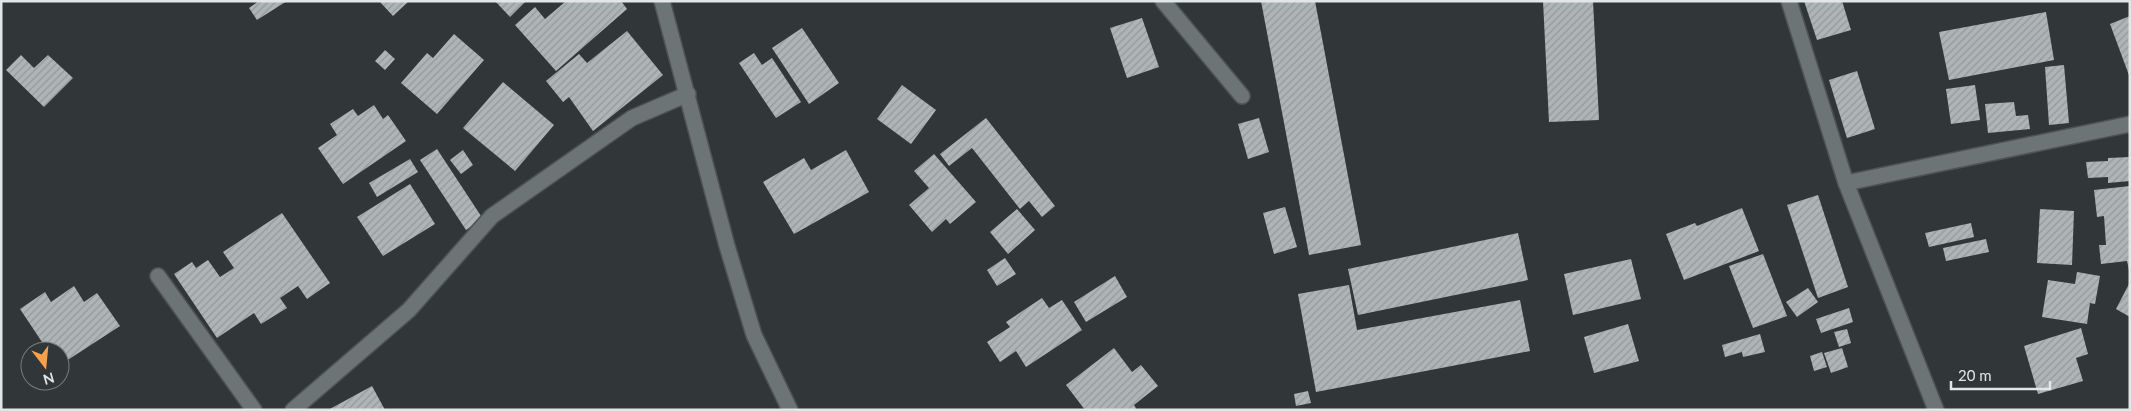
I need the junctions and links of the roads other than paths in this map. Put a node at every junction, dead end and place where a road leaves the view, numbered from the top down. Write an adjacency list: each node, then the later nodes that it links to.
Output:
1 (662, 1): 4 (street)
2 (1163, 1): 5 (street)
3 (1789, 1): 7 (street)
4 (688, 94): 10 (street); 11 (street)
5 (1242, 96)
6 (2130, 124): 7 (street)
7 (1846, 183): 12 (street)
8 (158, 276): 9 (street)
9 (254, 410)
10 (292, 410)
11 (790, 410)
12 (1936, 410)

